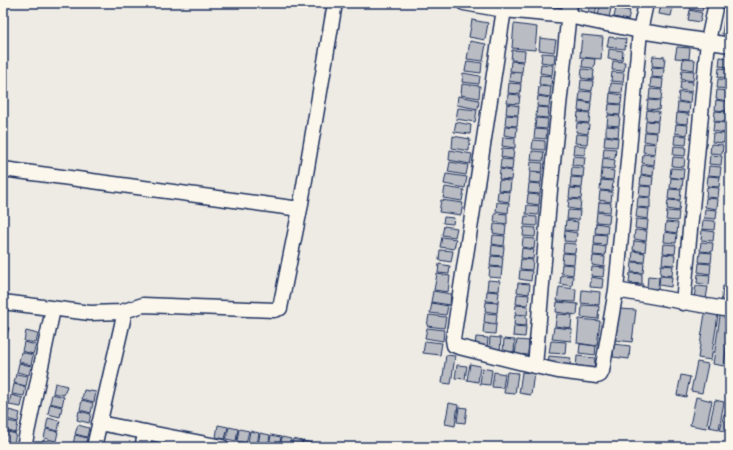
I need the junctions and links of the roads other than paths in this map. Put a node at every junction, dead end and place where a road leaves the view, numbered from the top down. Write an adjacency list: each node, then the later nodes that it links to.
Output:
1 (335, 3): 11 (street)
2 (464, 3): 5 (street)
3 (646, 3): 7 (street)
4 (716, 3): 8 (street)
5 (505, 6): 6 (street); 18 (street)
6 (569, 10): 7 (street); 18 (street)
7 (640, 31): 8 (street); 12 (street)
8 (708, 42): 9 (street); 14 (street)
9 (730, 45)
10 (3, 169): 11 (street)
11 (300, 208): 17 (street)
12 (616, 290): 14 (street); 18 (street)
13 (3, 302): 15 (street)
14 (683, 303): 16 (street)
15 (53, 309): 17 (street); 21 (street)
16 (730, 310)
17 (121, 312): 19 (street)
18 (535, 366)
19 (99, 423): 20 (street); 22 (street)
20 (146, 432): 23 (street); 24 (street)
21 (24, 447)
22 (94, 447)
23 (142, 447)
24 (222, 447)

